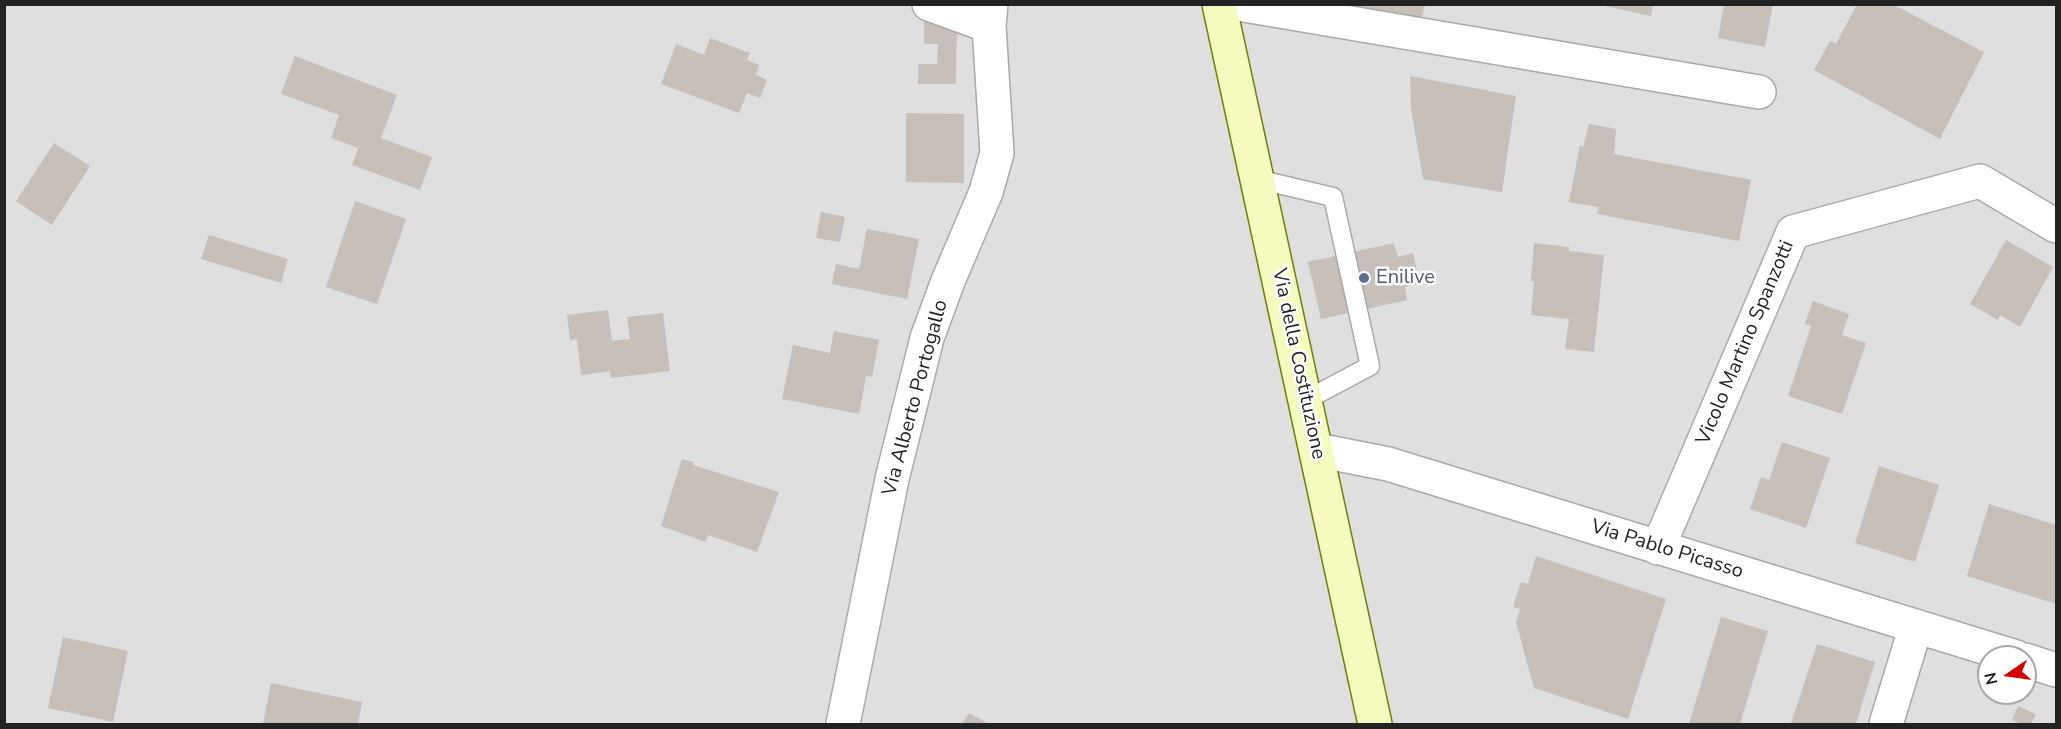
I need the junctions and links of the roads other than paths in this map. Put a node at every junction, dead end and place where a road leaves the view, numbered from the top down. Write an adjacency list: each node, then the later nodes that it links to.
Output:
1 (929, 4): 4 (street)
2 (1219, 4): 6 (main road, Via della Costituzione)
3 (1238, 4): 5 (street)
4 (990, 15): 15 (street, Via Alberto Portogallo)
5 (1759, 92)
6 (1257, 179): 8 (main road, Via della Costituzione); 8 (lane)
7 (2056, 226): 10 (street, Vicolo Martino Spanzotti)
8 (1306, 400): 9 (main road, Via della Costituzione)
9 (1317, 450): 10 (street, Via Pablo Picasso); 16 (main road, Via della Costituzione)
10 (1658, 548): 11 (street, Via Pablo Picasso)
11 (1916, 626): 12 (street, Via Pablo Picasso); 17 (street)
12 (1977, 645)
13 (2037, 664): 14 (street)
14 (2056, 670)
15 (843, 724)
16 (1375, 724)
17 (1886, 724)

